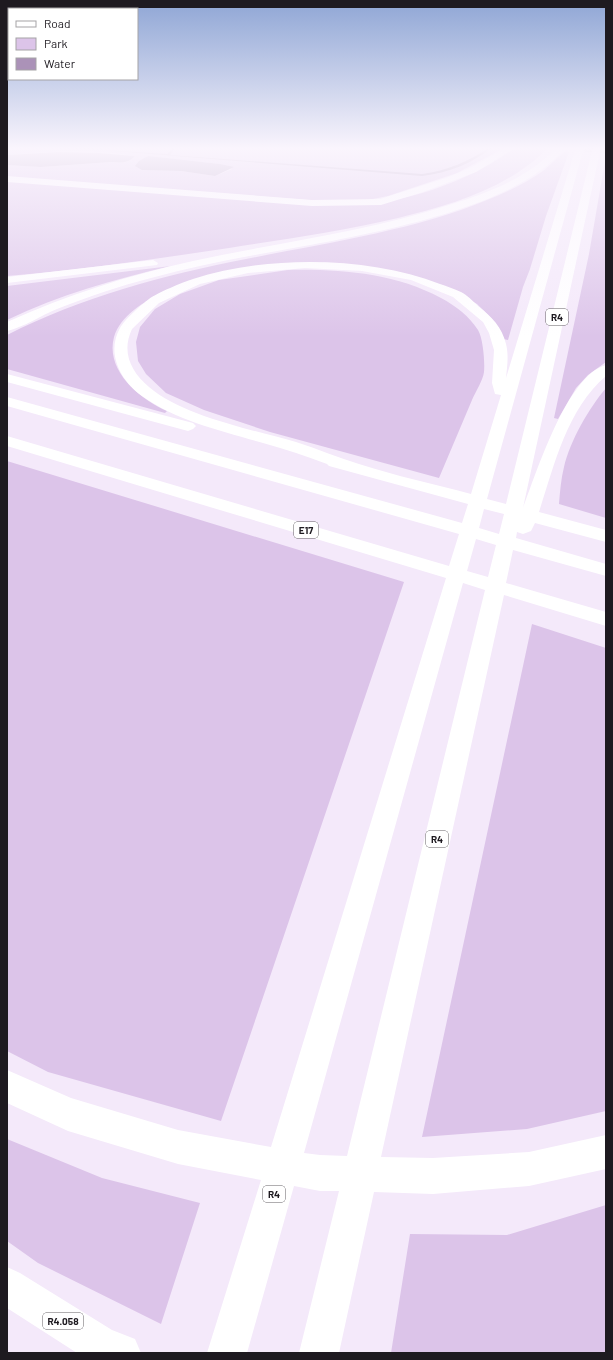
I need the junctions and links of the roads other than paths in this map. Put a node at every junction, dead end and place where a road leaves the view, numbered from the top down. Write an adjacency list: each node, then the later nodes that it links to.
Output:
1 (442, 210): 4 (main road)
2 (562, 210): 10 (main road, R4)
3 (582, 210): 13 (main road, R4)
4 (338, 236): 5 (main road); 6 (main road)
5 (7, 280)
6 (7, 327)
7 (606, 369): 13 (main road)
8 (7, 378): 12 (main road)
9 (7, 401): 15 (main road)
10 (505, 406): 12 (main road); 21 (main road, R4)
11 (7, 441): 16 (main road, E17)
12 (350, 466): 14 (main road)
13 (508, 535): 22 (main road, R4)
14 (606, 536)
15 (606, 570)
16 (606, 619)
17 (7, 1086): 18 (main road)
18 (606, 1152)
19 (7, 1286): 20 (main road, R4.058)
20 (121, 1353)
21 (227, 1353)
22 (319, 1353)

